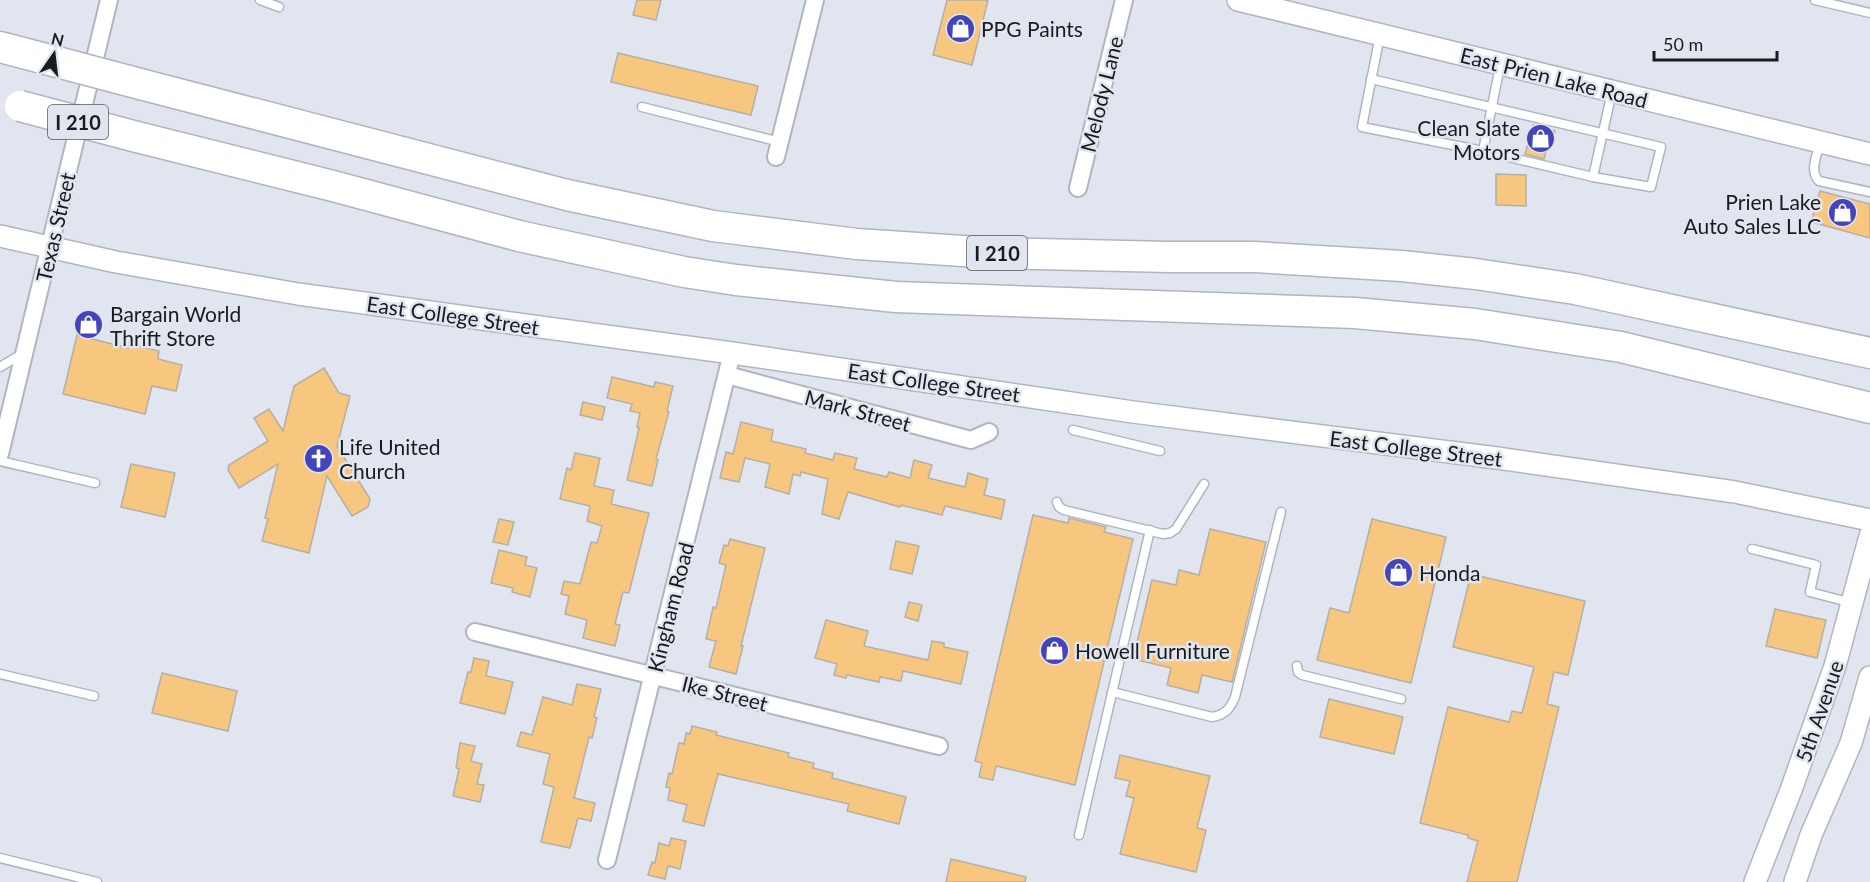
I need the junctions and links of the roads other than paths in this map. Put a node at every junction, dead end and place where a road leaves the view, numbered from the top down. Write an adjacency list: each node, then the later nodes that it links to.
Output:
1 (109, 0): 26 (street, Texas Street)
2 (260, 0): 7 (lane)
3 (815, 0): 19 (street)
4 (1124, 0): 23 (street, Melody Lane)
5 (1238, 0): 9 (street, East Prien Lake Road)
6 (1815, 0): 8 (lane)
7 (279, 7)
8 (1870, 14)
9 (1380, 35): 11 (street, East Prien Lake Road); 12 (lane)
10 (0, 47): 28 (highway, I 210, bridge)
11 (1501, 64): 13 (street, East Prien Lake Road); 15 (lane)
12 (1371, 79): 15 (lane); 20 (lane)
13 (1612, 92): 17 (lane); 18 (street, East Prien Lake Road)
14 (10, 103): 32 (highway, I 210, bridge)
15 (1492, 106): 17 (lane); 20 (lane)
16 (642, 107): 19 (lane)
17 (1603, 133): 22 (lane); 22 (lane)
18 (1821, 142): 21 (street, East Prien Lake Road); 24 (lane)
19 (778, 150)
20 (1483, 151): 22 (lane)
21 (1870, 154)
22 (1593, 177)
23 (1078, 188)
24 (1870, 192)
25 (0, 236): 26 (street, East College Street)
26 (50, 249): 27 (street, East College Street); 29 (street, Texas Street)
27 (732, 352): 31 (street, Kingham Road); 43 (street, East College Street)
28 (1865, 352)
29 (25, 353): 30 (lane); 33 (street, Texas Street)
30 (0, 367)
31 (727, 375): 35 (street, Mark Street); 51 (street, Kingham Road)
32 (1860, 406)
33 (3, 425): 37 (street, Texas Street)
34 (1073, 430): 36 (lane)
35 (989, 432)
36 (1160, 451)
37 (0, 454)
38 (0, 461): 39 (lane)
39 (95, 483)
40 (1204, 484): 44 (lane)
41 (1057, 502): 44 (lane)
42 (1281, 512): 53 (lane)
43 (1870, 520)
44 (1150, 530): 53 (lane)
45 (1870, 536): 47 (street, 5th Avenue)
46 (1752, 549): 47 (lane)
47 (1852, 603): 60 (street, 5th Avenue)
48 (475, 632): 51 (street, Ike Street)
49 (1298, 666): 55 (lane)
50 (0, 674): 54 (lane)
51 (653, 675): 56 (street, Ike Street); 59 (street, Kingham Road)
52 (1870, 677): 62 (street, 5th Avenue)
53 (1112, 692): 57 (lane)
54 (94, 696)
55 (1401, 699)
56 (939, 746)
57 (1078, 835)
58 (0, 858): 61 (lane)
59 (607, 860)
60 (1763, 879)
61 (97, 882)
62 (1795, 882)

